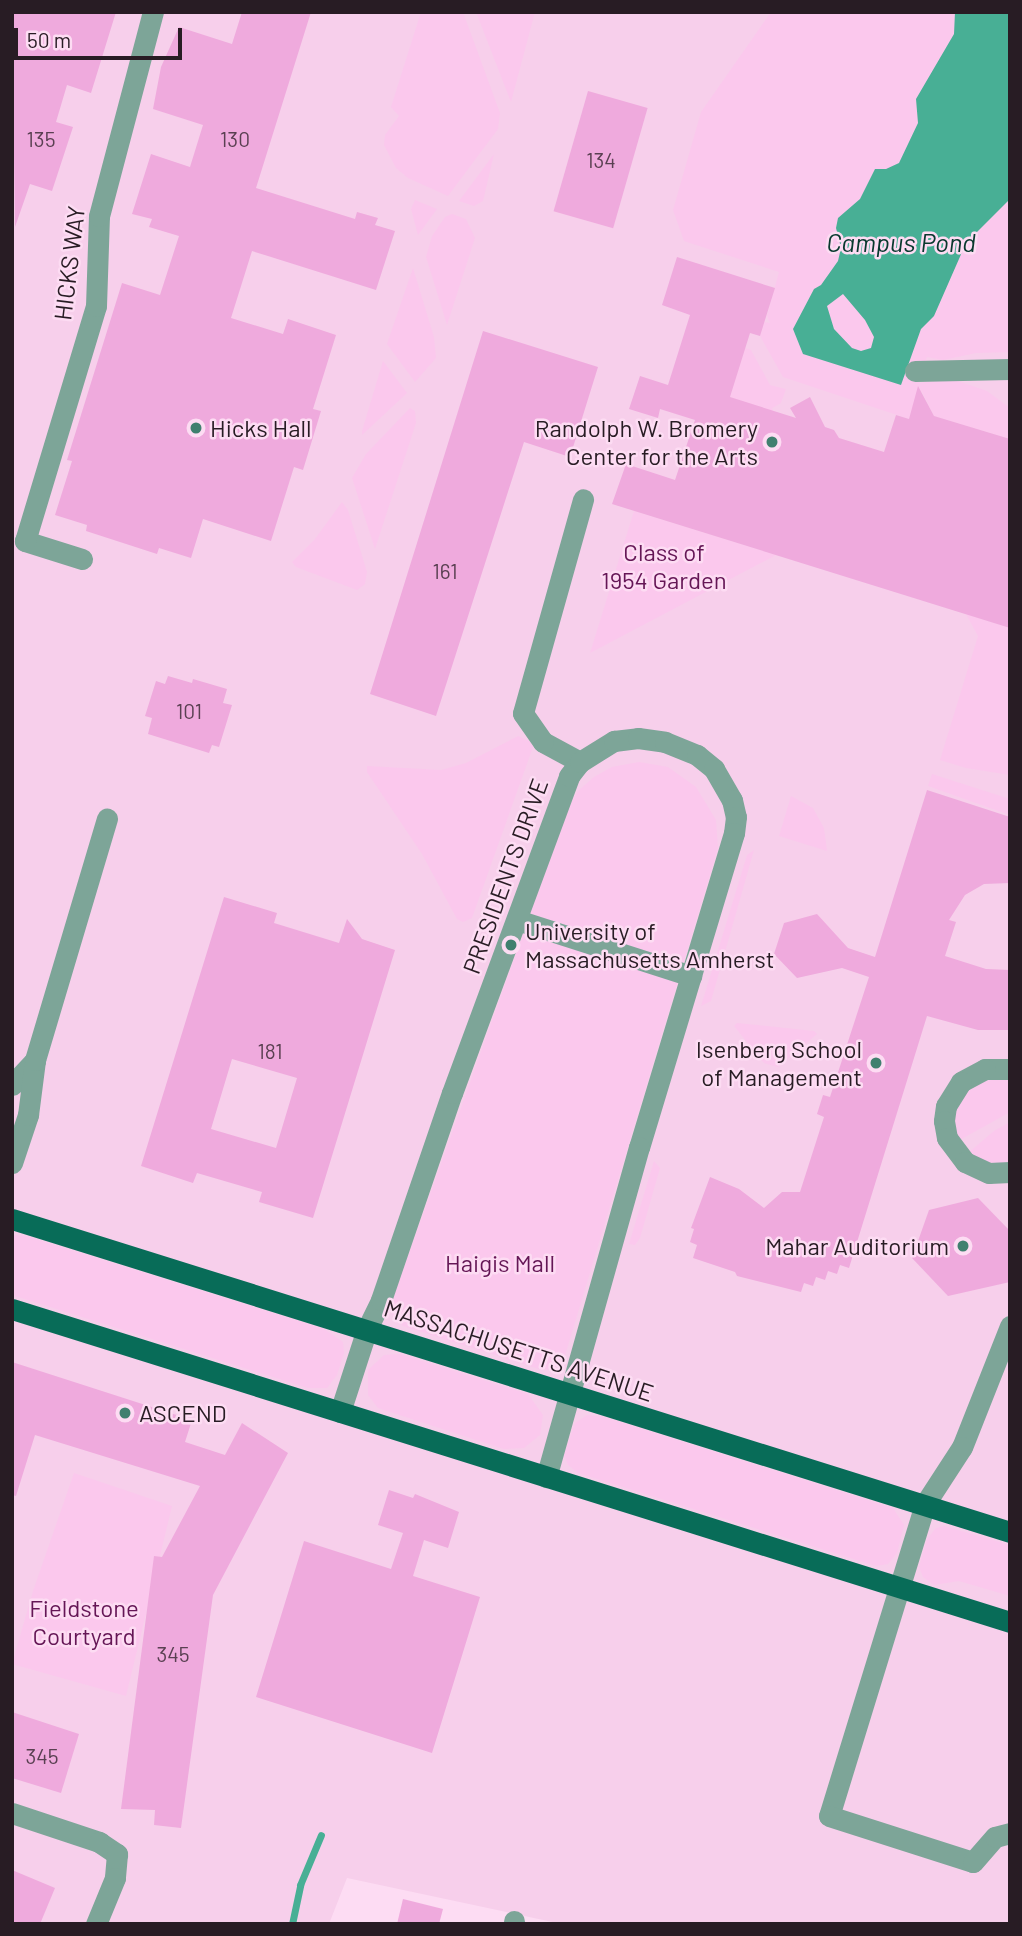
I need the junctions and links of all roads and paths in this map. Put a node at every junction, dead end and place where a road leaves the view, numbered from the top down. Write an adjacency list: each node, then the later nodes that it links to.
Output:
1 (153, 12): 5 (street, HICKS WAY)
2 (1010, 369): 3 (street)
3 (915, 371)
4 (583, 499): 6 (street)
5 (82, 559)
6 (580, 762): 8 (street, PRESIDENTS DRIVE); 9 (street, PRESIDENTS DRIVE)
7 (107, 819): 10 (street)
8 (517, 920): 9 (street); 18 (street, PRESIDENTS DRIVE)
9 (691, 976): 19 (street, PRESIDENTS DRIVE)
10 (35, 1060): 12 (street); 13 (street)
11 (1010, 1069): 14 (street)
12 (12, 1085)
13 (12, 1163)
14 (1010, 1172)
15 (12, 1219): 18 (main road, MASSACHUSETTS AVENUE)
16 (12, 1309): 20 (main road)
17 (1010, 1326): 22 (street)
18 (366, 1329): 19 (main road, MASSACHUSETTS AVENUE); 20 (street, PRESIDENTS DRIVE)
19 (570, 1394): 21 (street, PRESIDENTS DRIVE); 22 (main road, MASSACHUSETTS AVENUE)
20 (340, 1412): 21 (main road)
21 (546, 1477): 24 (main road)
22 (925, 1504): 23 (main road, MASSACHUSETTS AVENUE); 24 (street)
23 (1010, 1532)
24 (898, 1588): 25 (main road); 27 (street)
25 (1010, 1622)
26 (12, 1813): 28 (street)
27 (1010, 1833)
28 (96, 1924)

